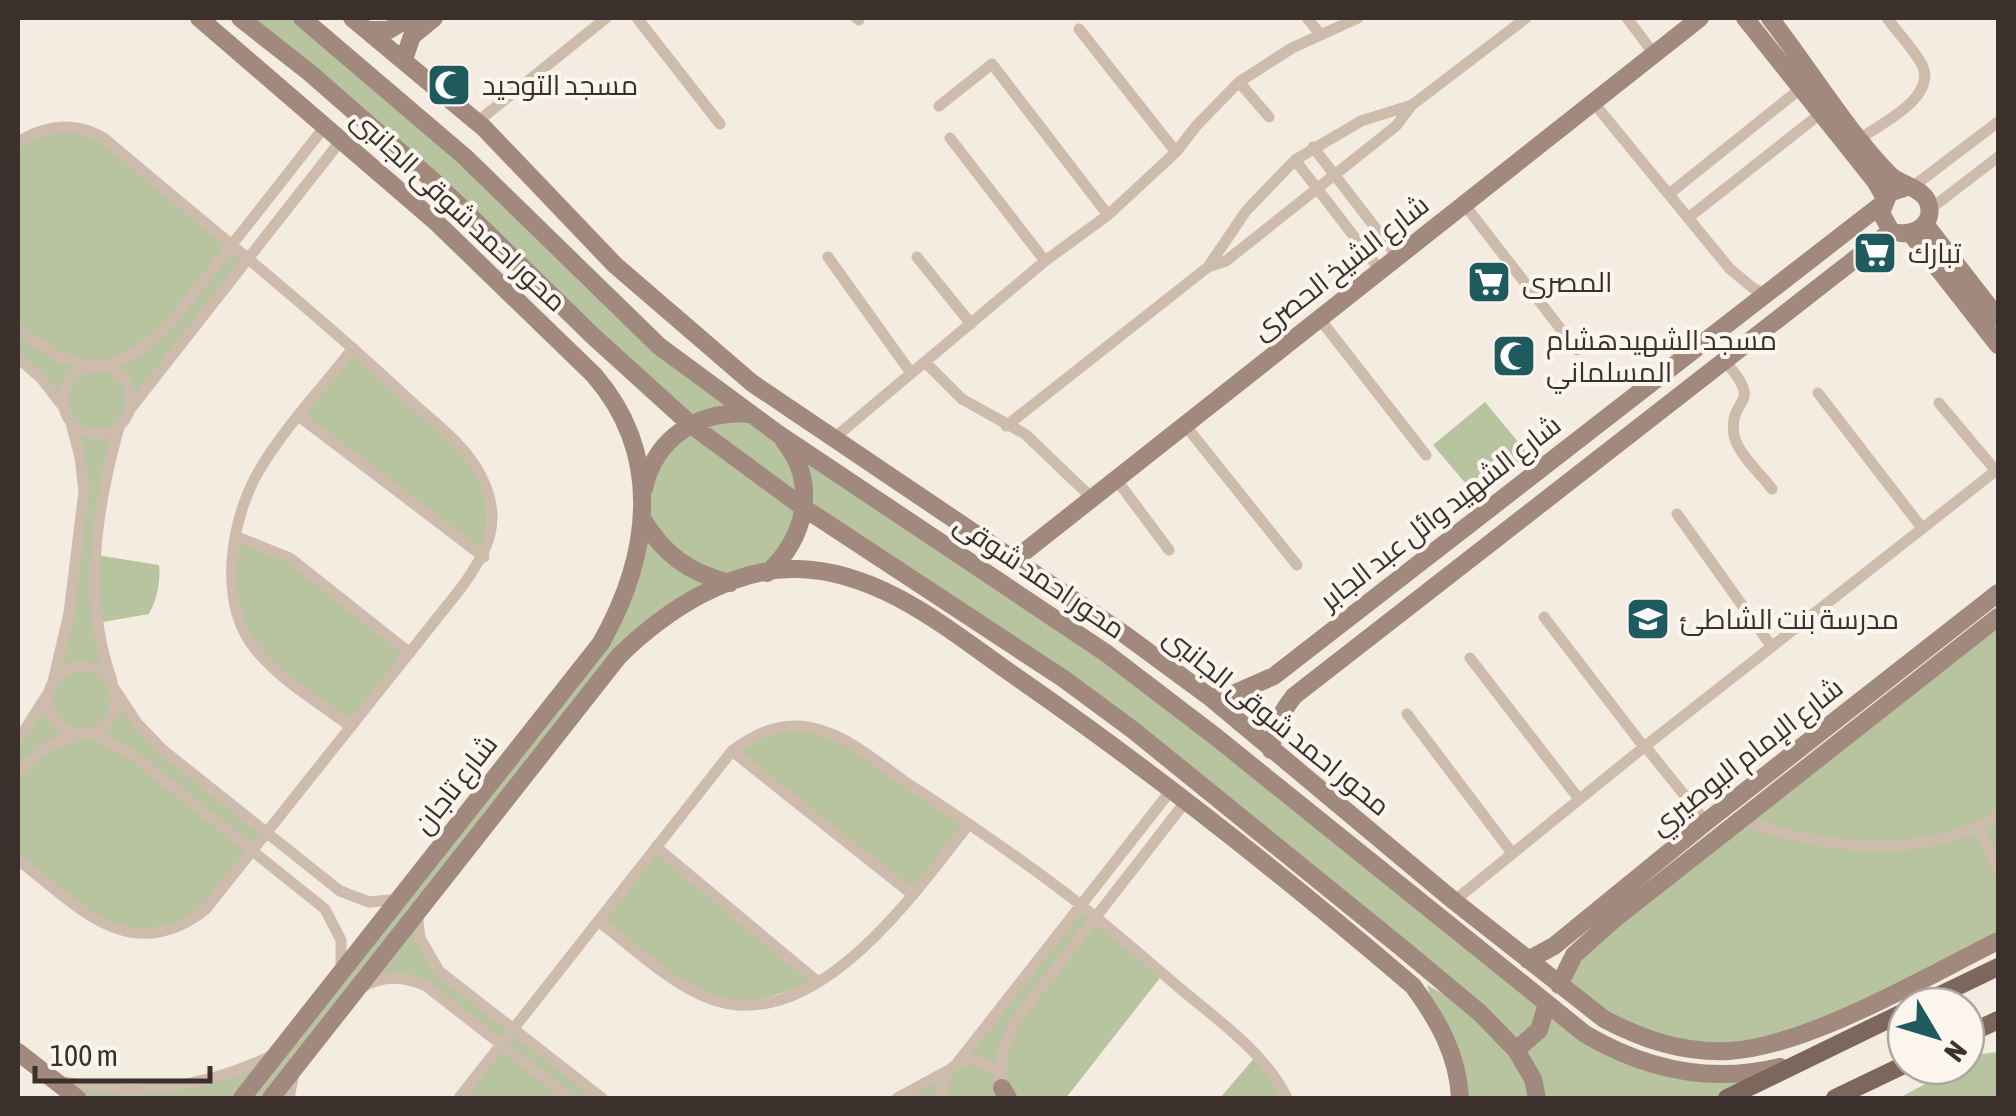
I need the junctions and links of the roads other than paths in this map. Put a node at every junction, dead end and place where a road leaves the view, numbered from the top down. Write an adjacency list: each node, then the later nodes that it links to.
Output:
1 (199, 18): 34 (street, محور احمد شوقى الجانبى)
2 (240, 18): 82 (street)
3 (302, 18): 28 (street, محور احمد شوقى)
4 (352, 18): 18 (street, محور احمد شوقى الجانبى)
5 (409, 18): 18 (street)
6 (434, 18): 21 (street)
7 (606, 18): 31 (street)
8 (637, 18): 33 (street)
9 (1307, 18): 19 (street)
10 (1358, 18): 19 (street)
11 (1526, 18): 26 (street)
12 (1626, 18): 20 (street)
13 (1700, 18): 20 (street, شارع الشيخ الحصرى)
14 (1744, 18): 24 (street)
15 (1770, 18): 36 (street)
16 (1886, 18): 36 (street)
17 (1079, 29): 40 (street)
18 (368, 30): 21 (street, محور احمد شوقى الجانبى)
19 (1321, 35): 22 (street)
20 (1654, 54): 25 (street, شارع الشيخ الحصرى)
21 (404, 60): 23 (street, محور احمد شوقى الجانبى)
22 (1239, 82): 30 (street); 40 (street)
23 (435, 86): 28 (street); 31 (street, محور احمد شوقى الجانبى)
24 (1800, 89): 29 (street); 46 (street)
25 (1593, 102): 46 (street); 48 (street, شارع الشيخ الحصرى)
26 (1412, 105): 39 (street); 43 (street)
27 (939, 106): 49 (street)
28 (414, 113): 79 (street, محور احمد شوقى)
29 (1820, 114): 47 (street); 50 (street)
30 (1268, 116)
31 (478, 122): 87 (street, محور احمد شوقى الجانبى)
32 (1998, 122): 44 (street)
33 (720, 124)
34 (326, 125): 37 (street, محور احمد شوقى الجانبى); 53 (street)
35 (950, 138): 58 (street)
36 (1861, 138): 44 (street)
37 (342, 140): 57 (street); 90 (street, محور احمد شوقى الجانبى)
38 (18, 142): 53 (street)
39 (1314, 147): 42 (street); 43 (street)
40 (1176, 152): 49 (street)
41 (1998, 157): 51 (street)
42 (1295, 160): 45 (street); 59 (street)
43 (1335, 174): 45 (street); 56 (street)
44 (1909, 187): 47 (street); 51 (street)
45 (1318, 188): 59 (street); 60 (street)
46 (1669, 194): 50 (street)
47 (1884, 201): 52 (street); 61 (street, شارع الشهيد وائل عبد الجابر)
48 (1464, 204): 56 (street, شارع الشيخ الحصرى); 69 (street)
49 (1108, 215): 58 (street)
50 (1688, 218): 61 (street)
51 (1922, 222): 52 (street); 64 (street); 67 (street)
52 (1892, 231): 62 (street, شارع الشهيد وائل عبد الجابر)
53 (230, 246): 57 (street); 73 (street)
54 (917, 256): 65 (street)
55 (828, 257): 74 (street)
56 (1398, 257): 60 (street, شارع الشيخ الحصرى)
57 (246, 260): 68 (street); 78 (street)
58 (1045, 261): 65 (street)
59 (1208, 267): 84 (street)
60 (1380, 270): 63 (street, شارع الشيخ الحصرى)
61 (1773, 288): 62 (street); 109 (street, شارع الشهيد وائل عبد الجابر)
62 (1797, 304): 71 (street, شارع الشهيد وائل عبد الجابر)
63 (1320, 318): 83 (street, شارع الشيخ الحصرى); 88 (street)
64 (1998, 318)
65 (971, 324): 72 (street)
66 (18, 330): 73 (street)
67 (1998, 344)
68 (353, 348): 80 (street); 101 (street)
69 (1576, 350)
70 (18, 358): 77 (street)
71 (1725, 361): 92 (street); 112 (street, شارع الشهيد وائل عبد الجابر)
72 (925, 362): 74 (street); 84 (street)
73 (98, 366): 77 (street); 78 (street)
74 (911, 374): 87 (street)
75 (1818, 393): 98 (street)
76 (1939, 403): 89 (street)
77 (64, 406): 81 (street)
78 (131, 408): 85 (street)
79 (751, 414): 82 (street); 86 (street, محور احمد شوقى)
80 (300, 417): 99 (street); 101 (street)
81 (71, 423): 85 (street); 117 (street)
82 (690, 424): 93 (street); 95 (street)
83 (1185, 425): 91 (street, شارع الشيخ الحصرى); 103 (street)
84 (1006, 426): 94 (street)
85 (119, 427): 116 (street)
86 (777, 433): 95 (street); 130 (street, محور احمد شوقى)
87 (832, 438): 102 (street, محور احمد شوقى الجانبى)
88 (1426, 456)
89 (1997, 470): 98 (street)
90 (640, 473): 93 (street, شارع تاجان)
91 (1116, 479): 94 (street, شارع الشيخ الحصرى); 100 (street)
92 (1772, 489)
93 (642, 497): 97 (street, شارع تاجان)
94 (1092, 498): 102 (street, شارع الشيخ الحصرى)
95 (804, 508): 104 (street); 142 (street)
96 (1677, 514): 110 (street)
97 (642, 518): 105 (street); 114 (street, شارع تاجان)
98 (1922, 528): 110 (street)
99 (237, 537): 111 (street); 120 (street)
100 (1169, 550)
101 (484, 557): 111 (street)
102 (1014, 560): 118 (street, محور احمد شوقى الجانبى)
103 (1297, 565)
104 (766, 574): 105 (street, شارع تاجان); 128 (street)
105 (730, 582): 115 (street, شارع تاجان)
106 (1998, 592): 133 (street, شارع الإمام البوصيري)
107 (1544, 616): 123 (street)
108 (1998, 617): 132 (street, شارع الإمام البوصيري)
109 (1331, 632): 112 (street); 118 (street, شارع الشهيد وائل عبد الجابر)
110 (1772, 647): 123 (street)
111 (410, 653): 120 (street)
112 (1347, 653): 124 (street, شارع الشهيد وائل عبد الجابر)
113 (1470, 658): 129 (street)
114 (580, 670): 115 (street); 145 (street, شارع تاجان)
115 (598, 684): 148 (street, شارع تاجان)
116 (114, 686): 117 (street); 121 (street); 136 (street)
117 (51, 687): 121 (street); 122 (street)
118 (1211, 698): 124 (street, محور احمد شوقى الجانبى)
119 (1407, 714): 139 (street)
120 (351, 726): 136 (street)
121 (90, 734): 126 (street); 138 (street)
122 (18, 740)
123 (1645, 746): 129 (street); 133 (street)
124 (1270, 750): 127 (street, محور احمد شوقى الجانبى)
125 (732, 751): 134 (street); 137 (street); 144 (street)
126 (18, 772)
127 (1314, 786): 130 (street); 146 (street, محور احمد شوقى الجانبى)
128 (1179, 795): 143 (street); 147 (street); 149 (street)
129 (1578, 798): 139 (street)
130 (1299, 804): 159 (street, محور احمد شوقى)
131 (1998, 815): 135 (street)
132 (1740, 818): 135 (street); 156 (street, شارع الإمام البوصيري)
133 (1706, 822): 152 (street, شارع الإمام البوصيري)
134 (969, 824): 144 (street); 147 (street)
135 (1978, 826): 141 (street)
136 (266, 833): 138 (street); 145 (street)
137 (656, 847): 150 (street); 155 (street)
138 (252, 850): 140 (street); 154 (street)
139 (1512, 853): 146 (street)
140 (18, 860)
141 (1998, 869)
142 (1315, 876): 143 (street); 165 (street)
143 (1302, 893): 185 (street)
144 (912, 895): 155 (street)
145 (400, 898): 154 (street, شارع تاجان)
146 (1454, 901): 152 (street, محور احمد شوقى الجانبى)
147 (1081, 905): 149 (street); 168 (street)
148 (418, 913): 158 (street, شارع تاجان); 162 (street)
149 (1095, 917): 174 (street); 184 (street)
150 (598, 921): 155 (street); 162 (street)
151 (1998, 942): 156 (street, محور احمد شوقى الجانبى)
152 (1528, 960): 156 (street, محور احمد شوقى الجانبى)
153 (1998, 967): 157 (main road)
154 (340, 975): 161 (street, شارع تاجان)
155 (818, 982)
156 (1559, 985)
157 (1959, 986)
158 (357, 990): 163 (street, شارع تاجان); 164 (street)
159 (1547, 1004): 165 (street); 169 (street, محور احمد شوقى)
160 (1886, 1021): 169 (main road)
161 (298, 1028): 163 (street); 167 (street, شارع تاجان)
162 (513, 1029): 164 (street); 181 (street)
163 (316, 1042): 170 (street, شارع تاجان)
164 (500, 1044): 179 (street); 180 (street)
165 (1516, 1050): 186 (street)
166 (18, 1052): 173 (street)
167 (278, 1054): 173 (street); 176 (street, شارع تاجان)
168 (958, 1062): 171 (street); 174 (street)
169 (1796, 1064): 187 (main road)
170 (295, 1068): 177 (street, شارع تاجان); 178 (street)
171 (947, 1071): 182 (street); 183 (street)
172 (1886, 1074): 188 (main road)
173 (54, 1080): 175 (street)
174 (1003, 1091)
175 (77, 1098)
176 (242, 1098)
177 (271, 1098)
178 (289, 1098)
179 (459, 1098)
180 (570, 1098)
181 (602, 1098)
182 (898, 1098)
183 (943, 1098)
184 (1287, 1098)
185 (1460, 1098)
186 (1537, 1098)
187 (1726, 1098)
188 (1835, 1098)

